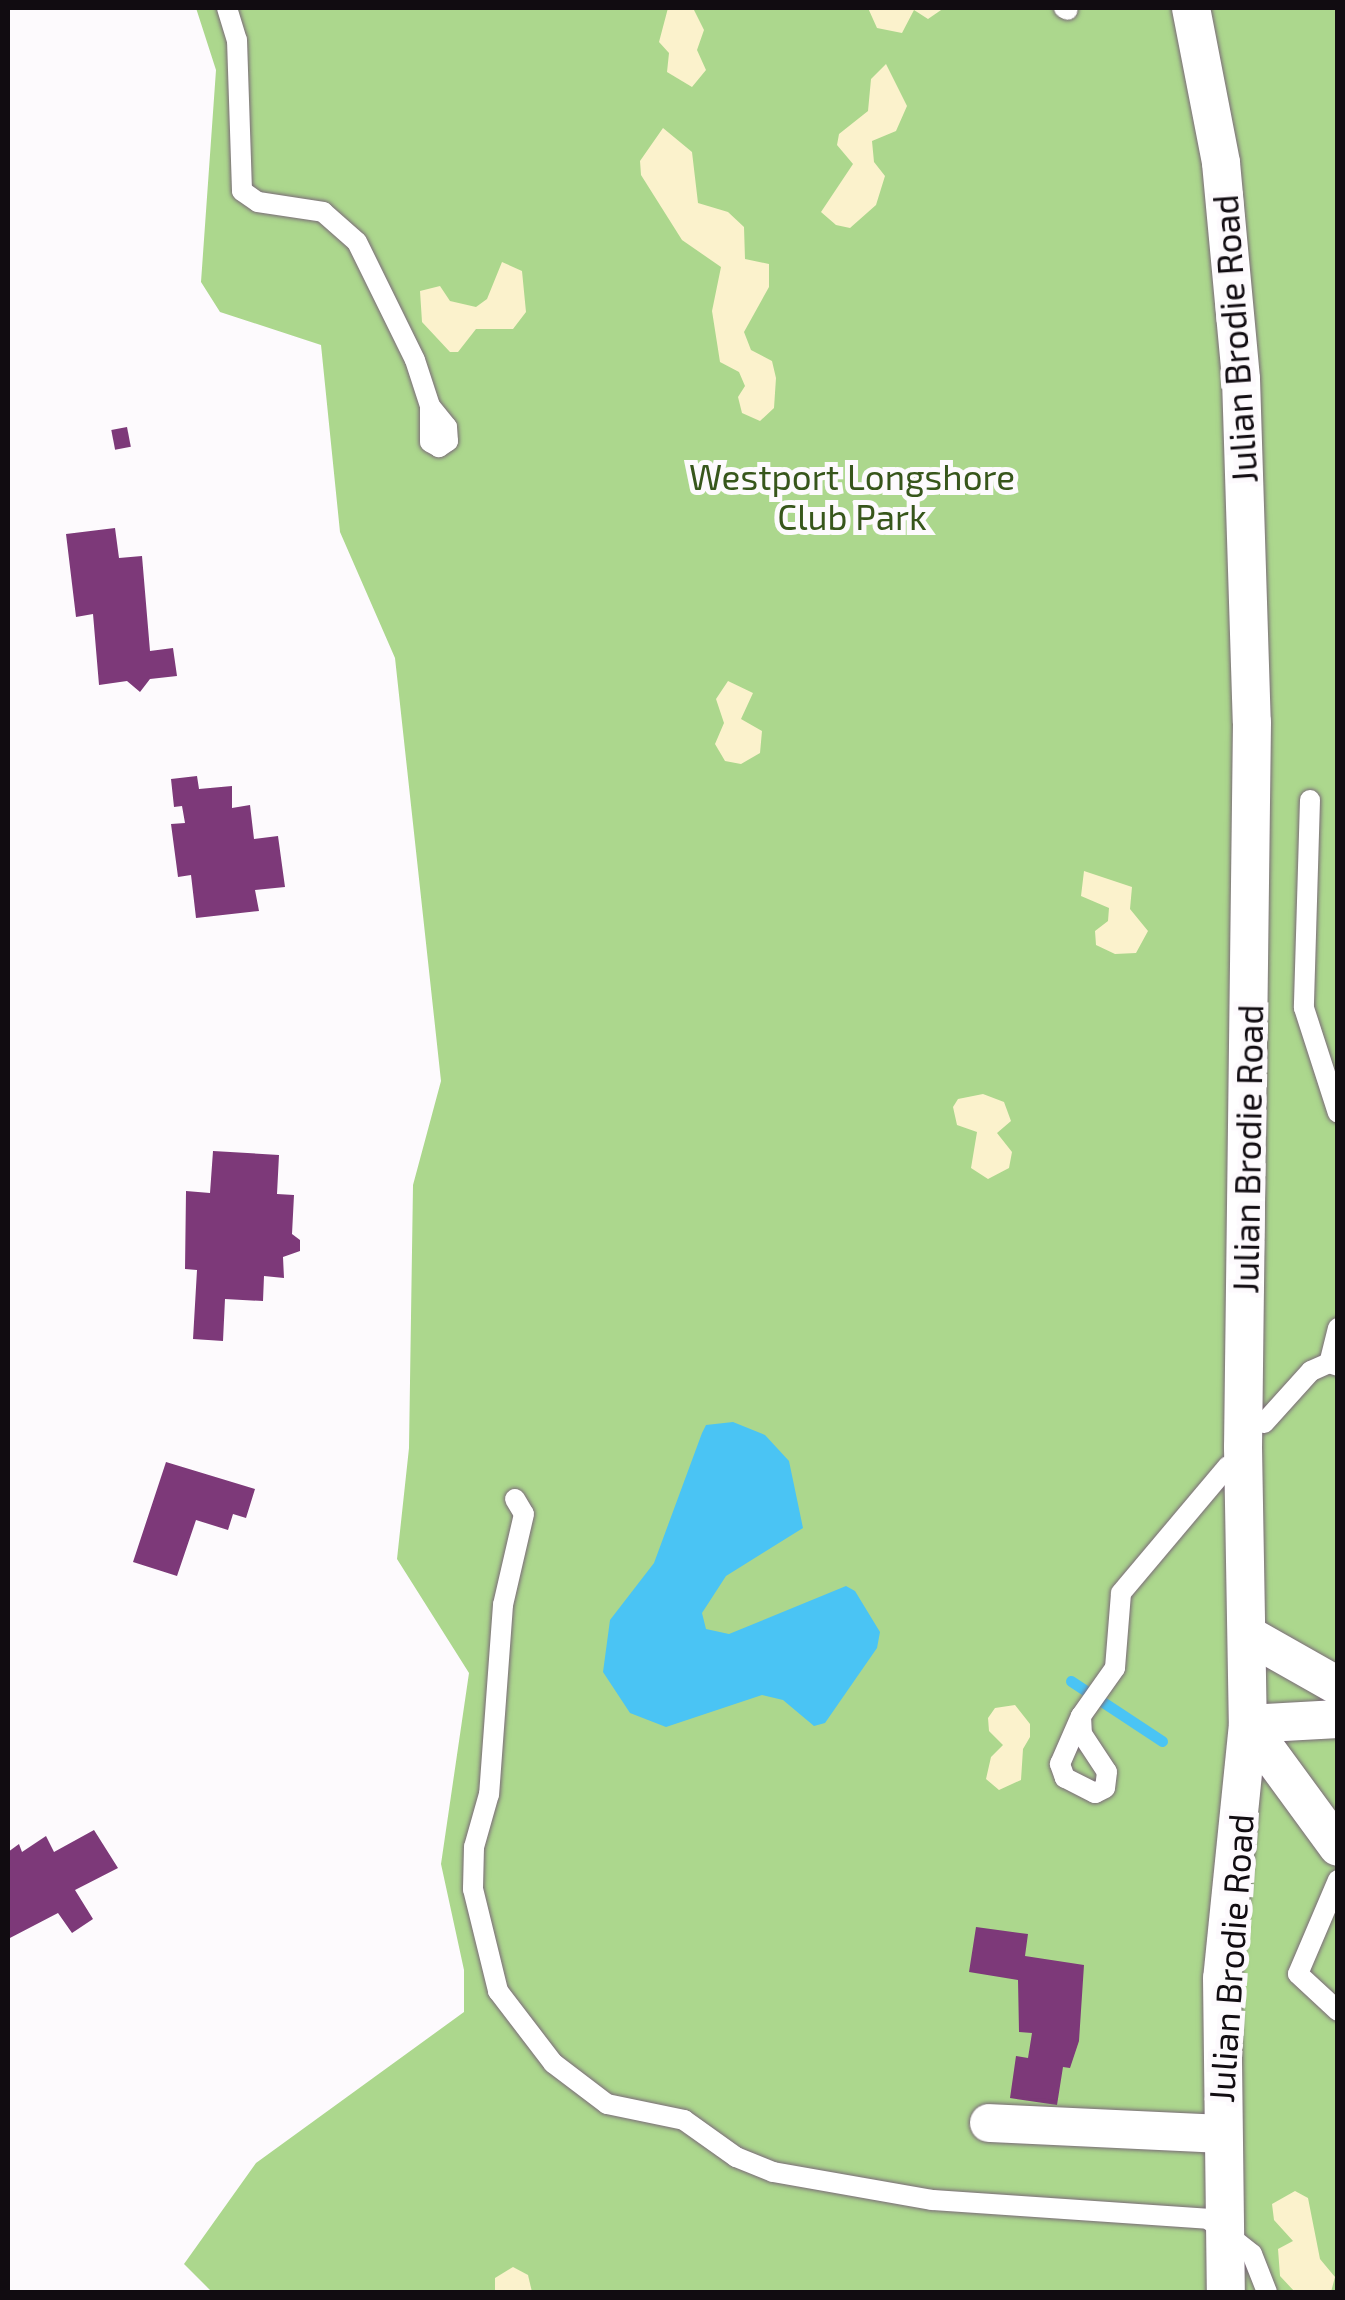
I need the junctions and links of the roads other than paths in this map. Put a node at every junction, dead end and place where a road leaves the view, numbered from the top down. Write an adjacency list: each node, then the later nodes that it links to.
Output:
1 (227, 8): 3 (lane)
2 (1191, 8): 11 (street, Julian Brodie Road)
3 (430, 406)
4 (1310, 800): 5 (lane)
5 (1338, 1112)
6 (1338, 1328): 7 (lane)
7 (1333, 1364): 8 (lane)
8 (1264, 1423)
9 (1228, 1466): 13 (lane)
10 (515, 1499): 21 (lane)
11 (1248, 1635): 12 (street); 15 (street, Julian Brodie Road)
12 (1338, 1686)
13 (1081, 1716)
14 (1338, 1719): 15 (street)
15 (1248, 1724): 16 (street); 20 (street, Julian Brodie Road)
16 (1338, 1847)
17 (1338, 1880): 18 (lane)
18 (1338, 2011)
19 (989, 2123): 20 (street)
20 (1220, 2134): 21 (street, Julian Brodie Road)
21 (1224, 2230): 22 (street, Julian Brodie Road); 23 (lane)
22 (1226, 2292)
23 (1267, 2292)

